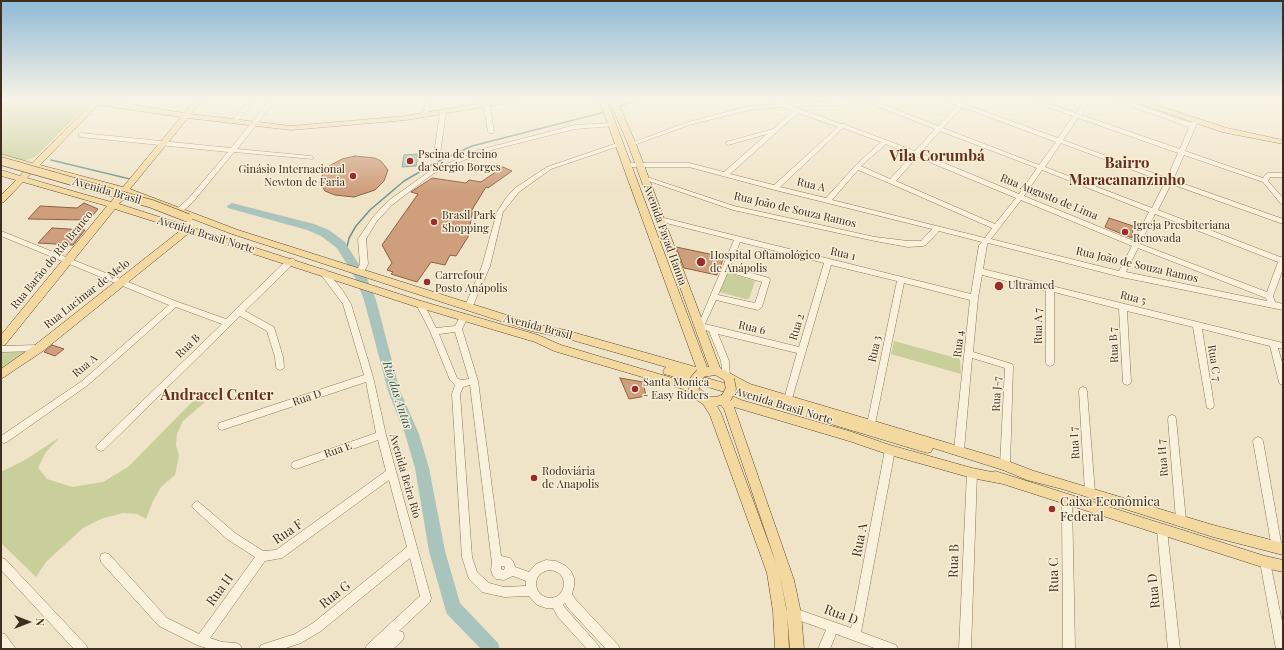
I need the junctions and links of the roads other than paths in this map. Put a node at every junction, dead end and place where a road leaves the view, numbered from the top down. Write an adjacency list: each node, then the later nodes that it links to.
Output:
1 (65, 130): 36 (main road)
2 (67, 130): 43 (main road)
3 (174, 130): 28 (main road, Rua Barão do Rio Branco)
4 (250, 130): 31 (street)
5 (440, 130): 33 (street)
6 (562, 130): 84 (street)
7 (615, 130): 29 (main road, Avenida Fayad Hanna)
8 (624, 130): 30 (main road, Avenida Fayad Hanna)
9 (671, 130): 30 (street)
10 (774, 130): 27 (street)
11 (777, 130): 47 (street)
12 (837, 130): 55 (street)
13 (857, 130): 25 (street, Rua Augusto de Lima)
14 (939, 130): 34 (street)
15 (943, 130): 45 (street)
16 (1034, 130): 24 (street)
17 (1066, 130): 24 (street, Rua 4)
18 (1119, 130): 32 (street)
19 (1191, 130): 32 (street)
20 (1228, 130): 26 (main road)
21 (1253, 130): 23 (main road)
22 (81, 135): 28 (street)
23 (1283, 137)
24 (1059, 140): 45 (street, Rua 4); 51 (street)
25 (885, 141): 34 (street, Rua Augusto de Lima); 44 (street)
26 (1283, 142)
27 (728, 143)
28 (163, 144): 31 (street); 56 (main road, Rua Barão do Rio Branco)
29 (620, 144): 41 (main road, Avenida Fayad Hanna); 99 (street)
30 (632, 144): 40 (main road, Avenida Fayad Hanna)
31 (233, 150): 37 (street); 62 (street)
32 (1182, 152): 51 (street); 52 (street)
33 (437, 154)
34 (917, 154): 53 (street); 58 (street, Rua Augusto de Lima)
35 (1, 156): 39 (main road, Avenida Brasil Norte)
36 (37, 157): 39 (main road); 43 (main road)
37 (311, 158)
38 (1, 161): 66 (main road, Avenida Brasil, bridge)
39 (18, 162): 43 (main road, Avenida Brasil Norte)
40 (639, 164): 41 (street, Rua A); 47 (street, Rua A); 49 (main road, Avenida Fayad Hanna)
41 (628, 165): 76 (main road, Avenida Fayad Hanna)
42 (1, 166): 66 (main road, Avenida Brasil)
43 (31, 166): 50 (main road); 56 (main road, Avenida Brasil Norte)
44 (857, 168): 53 (street); 59 (street)
45 (1041, 168): 58 (street, Rua 4); 63 (street)
46 (1, 173): 50 (main road, Avenida Brasil Norte)
47 (725, 175): 55 (street, Rua A)
48 (1283, 175): 52 (street)
49 (644, 178): 64 (main road, Avenida Fayad Hanna); 68 (street, Rua João de Souza Ramos)
50 (18, 179): 54 (main road, Avenida Brasil Norte); 57 (main road)
51 (1169, 181): 63 (street); 65 (street)
52 (1265, 181): 60 (street)
53 (891, 182): 67 (street)
54 (39, 184): 57 (main road); 61 (main road, Avenida Brasil Norte)
55 (775, 188): 59 (street, Rua A)
56 (124, 190): 61 (main road, Rua Barão do Rio Branco); 62 (main road, Avenida Brasil Norte)
57 (3, 196)
58 (1020, 197): 67 (street, Rua 4); 74 (street, Rua Augusto de Lima)
59 (827, 201): 68 (street, Rua A)
60 (1283, 202)
61 (113, 205): 66 (main road, Avenida Brasil Norte); 77 (main road, Rua Barão do Rio Branco)
62 (180, 210): 69 (main road, Avenida Brasil Norte)
63 (1154, 212): 74 (street); 78 (street)
64 (660, 220): 71 (street, Rua 1); 75 (main road, Avenida Fayad Hanna)
65 (1283, 222)
66 (186, 223): 69 (main road, Avenida Brasil); 72 (main road, Avenida Brasil); 88 (main road, Rua Lucimar de Melo)
67 (996, 227): 73 (street, Rua 4)
68 (938, 228): 73 (street, Rua A)
69 (235, 232): 84 (main road, Avenida Brasil Norte)
70 (1, 233): 77 (street)
71 (738, 239): 80 (street, Rua 1); 81 (street)
72 (222, 240): 79 (main road, Avenida Brasil Norte)
73 (986, 241): 82 (street, Rua 4); 85 (street, Rua João de Souza Ramos)
74 (1137, 245): 85 (street); 93 (street, Rua Augusto de Lima)
75 (671, 252): 76 (main road); 106 (main road, Avenida Fayad Hanna)
76 (660, 254): 122 (main road, Avenida Fayad Hanna)
77 (68, 259): 88 (street); 112 (main road, Rua Barão do Rio Branco)
78 (1283, 260): 93 (street)
79 (291, 262): 83 (main road, Avenida Brasil Norte); 102 (street, Rua B)
80 (828, 262): 87 (street, Rua 1); 117 (street, Rua 2)
81 (726, 269): 94 (street); 94 (street)
82 (978, 271): 90 (street, Rua 5); 95 (street, Rua 4)
83 (323, 272): 89 (main road, Avenida Brasil Norte); 91 (street, Avenida Beira Rio)
84 (360, 272): 86 (main road, Avenida Brasil Norte)
85 (1121, 274): 98 (street, Rua João de Souza Ramos)
86 (376, 278): 99 (main road, Avenida Brasil)
87 (901, 279): 95 (street, Rua 1); 137 (street, Rua 3)
88 (123, 281): 96 (street); 116 (main road, Rua Lucimar de Melo)
89 (353, 281): 91 (street); 92 (main road, Avenida Brasil Norte)
90 (1050, 289): 100 (street, Rua 5); 119 (street, Rua A 7)
91 (340, 293): 124 (street, Avenida Beira Rio)
92 (390, 294): 97 (main road, Avenida Brasil)
93 (1270, 296): 98 (street)
94 (714, 297): 106 (street)
95 (974, 298): 118 (street, Rua 4)
96 (175, 304): 104 (street); 140 (street, Rua A)
97 (420, 304): 103 (main road, Avenida Brasil); 110 (street)
98 (1272, 305): 101 (street, Rua João de Souza Ramos)
99 (468, 306): 107 (main road, Avenida Brasil)
100 (1123, 307): 105 (street, Rua 5); 127 (street, Rua B 7)
101 (1283, 307)
102 (239, 312): 104 (street, Rua B); 120 (street)
103 (464, 317): 108 (street); 111 (main road, Avenida Brasil)
104 (228, 323): 142 (street, Rua B)
105 (1196, 325): 113 (street, Rua 5); 135 (street, Rua C 7)
106 (698, 326): 109 (street, Rua 6); 121 (main road, Avenida Fayad Hanna)
107 (535, 328): 122 (main road, Avenida Brasil); 149 (main road, Avenida Brasil Norte)
108 (458, 329): 110 (street); 126 (street)
109 (712, 330): 117 (street, Rua 6); 125 (street)
110 (434, 331): 129 (street)
111 (538, 339): 130 (main road, Avenida Brasil); 150 (main road, Avenida Brasil Norte)
112 (1, 342)
113 (1273, 343): 114 (street, Rua 5); 128 (street)
114 (1283, 346)
115 (1, 348): 116 (street)
116 (39, 348): 123 (main road, Rua Lucimar de Melo)
117 (801, 351): 133 (street, Rua 2)
118 (969, 354): 144 (street, Rua 4); 146 (street, Rua J-7)
119 (1050, 363)
120 (280, 367)
121 (716, 371): 122 (main road); 125 (main road)
122 (702, 373): 130 (main road, bridge)
123 (1, 375)
124 (369, 377): 138 (street, Rua D); 139 (street, Avenida Beira Rio)
125 (727, 378): 132 (main road, bridge); 133 (main road, Avenida Brasil Norte)
126 (474, 381): 129 (street); 163 (street)
127 (1127, 382)
128 (1283, 382)
129 (460, 384): 164 (street)
130 (694, 390): 134 (main road)
131 (1083, 391): 151 (street, Rua I 7)
132 (725, 398): 134 (main road); 143 (main road, Avenida Brasil Norte); 168 (main road)
133 (788, 399): 137 (main road, Avenida Brasil Norte)
134 (707, 401): 167 (main road)
135 (1210, 405)
136 (1172, 419): 154 (street, Rua H 7)
137 (871, 424): 144 (main road, Avenida Brasil Norte)
138 (222, 426)
139 (381, 435): 145 (street, Rua E); 147 (street, Avenida Beira Rio)
140 (4, 439)
141 (1258, 441): 156 (street)
142 (101, 447)
143 (890, 450): 148 (main road, Avenida Brasil Norte); 170 (street, Rua A)
144 (959, 450): 146 (main road, Avenida Brasil Norte)
145 (296, 465)
146 (1005, 465): 149 (main road, Avenida Brasil Norte)
147 (392, 472): 157 (street, Avenida Beira Rio); 158 (street, Rua F)
148 (972, 473): 150 (main road, Avenida Brasil Norte); 186 (street, Rua B)
149 (1034, 477): 151 (main road, Avenida Brasil Norte)
150 (1001, 479): 152 (main road, Avenida Brasil Norte)
151 (1090, 493): 154 (main road, Avenida Brasil Norte)
152 (1067, 500): 155 (main road, Avenida Brasil Norte); 187 (street, Rua C)
153 (197, 506): 158 (street)
154 (1181, 520): 156 (main road, Avenida Brasil Norte)
155 (1162, 530): 160 (main road, Avenida Brasil Norte); 188 (street, Rua D)
156 (1280, 548)
157 (413, 549): 177 (street, Rua G); 178 (street, Avenida Beira Rio)
158 (262, 556): 173 (street, Rua H)
159 (105, 558): 173 (street)
160 (1265, 562): 162 (main road, Avenida Brasil Norte); 189 (street)
161 (1, 563): 175 (street)
162 (1283, 566)
163 (532, 578): 164 (street); 165 (street)
164 (531, 590): 166 (street)
165 (566, 594): 166 (street); 181 (street)
166 (555, 602): 180 (street)
167 (780, 611): 168 (street, Rua D); 182 (main road)
168 (794, 613): 169 (street, Rua D); 183 (main road)
169 (833, 627): 170 (street, Rua D); 184 (street)
170 (855, 635): 185 (street, Rua D)
171 (399, 636): 179 (street)
172 (1, 638): 174 (street)
173 (201, 641): 176 (street)
174 (10, 649)
175 (82, 649)
176 (236, 649)
177 (265, 649)
178 (371, 649)
179 (385, 649)
180 (594, 649)
181 (614, 649)
182 (782, 649)
183 (797, 649)
184 (824, 649)
185 (892, 649)
186 (965, 649)
187 (1069, 649)
188 (1174, 649)
189 (1282, 649)

